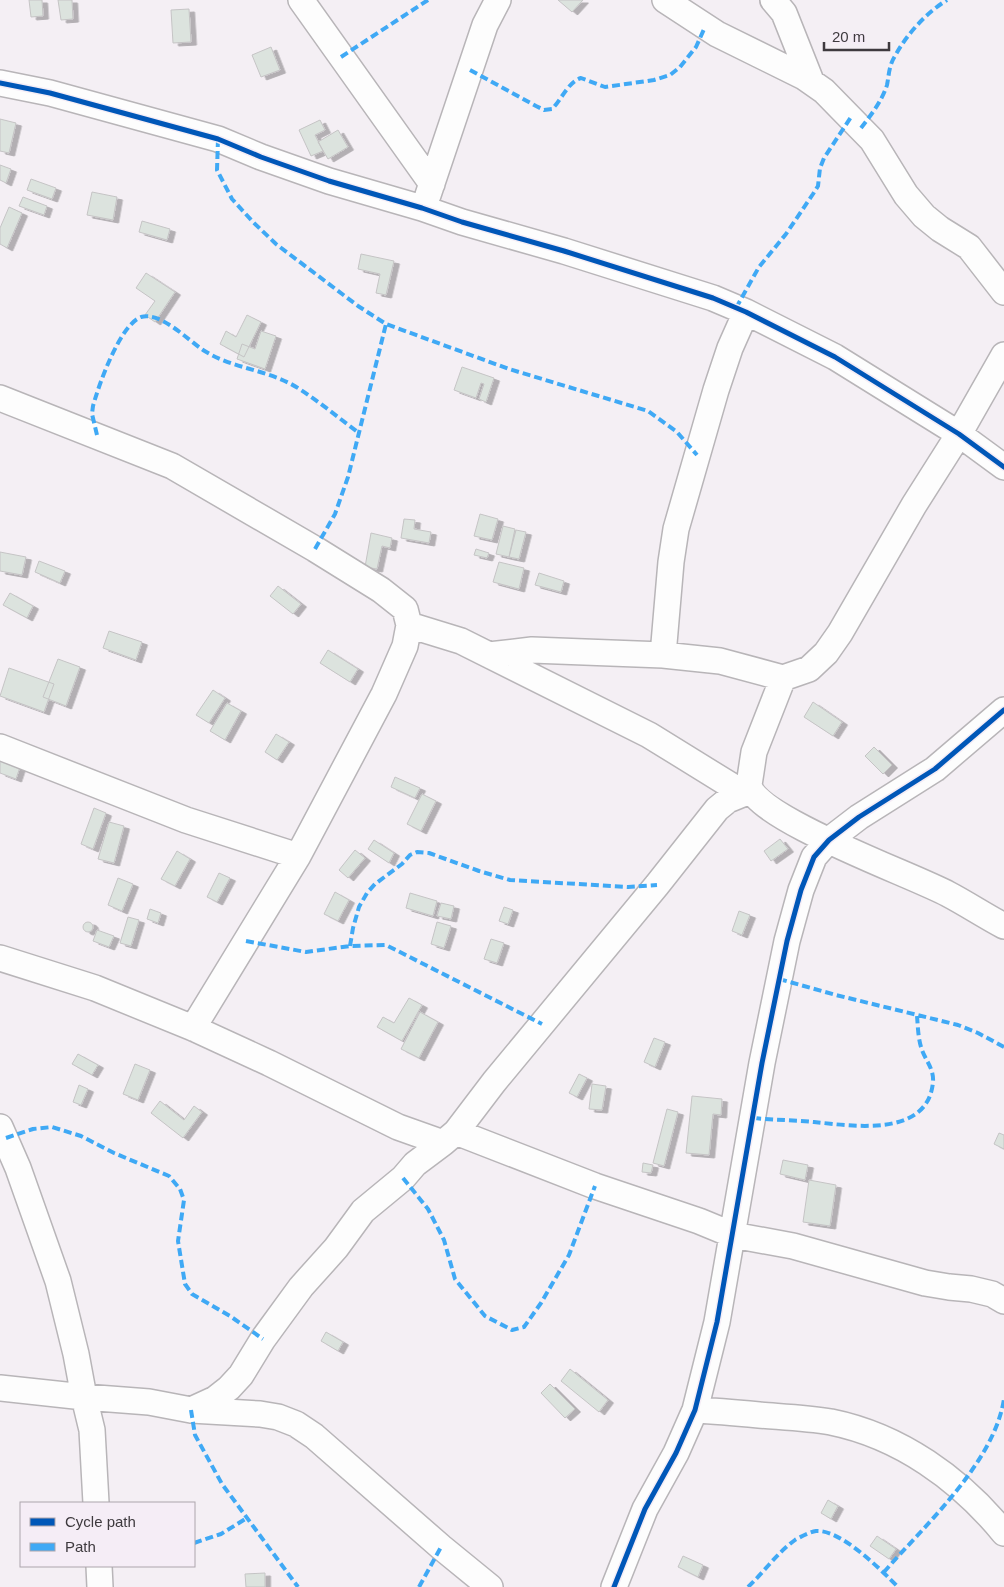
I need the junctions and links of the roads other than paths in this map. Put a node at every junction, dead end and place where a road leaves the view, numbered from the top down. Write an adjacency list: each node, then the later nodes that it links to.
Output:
1 (301, 0): 7 (street)
2 (498, 0): 7 (street)
3 (665, 0): 5 (street)
4 (773, 0): 5 (street)
5 (811, 81): 9 (street)
6 (0, 83): 8 (street)
7 (432, 184): 8 (street)
8 (422, 208): 10 (street)
9 (1004, 292)
10 (746, 312): 13 (street); 17 (street)
11 (1004, 355): 13 (street)
12 (0, 398): 15 (street)
13 (959, 434): 14 (street); 18 (street)
14 (1004, 467)
15 (409, 625): 16 (street); 23 (street)
16 (489, 655): 17 (street); 21 (street)
17 (663, 655): 18 (street)
18 (783, 678): 21 (street)
19 (1004, 710): 22 (street)
20 (0, 747): 23 (street)
21 (746, 792): 22 (street); 28 (street)
22 (829, 840): 24 (street); 30 (street)
23 (298, 856): 26 (street)
24 (1004, 926)
25 (0, 958): 26 (street)
26 (193, 1028): 28 (street)
27 (0, 1127): 29 (street)
28 (449, 1138): 30 (street); 34 (street)
29 (9, 1166): 33 (street)
30 (733, 1235): 31 (street); 35 (street)
31 (1004, 1301)
32 (0, 1388): 33 (street)
33 (84, 1398): 34 (street); 36 (street)
34 (190, 1410): 40 (street)
35 (695, 1410): 37 (street); 41 (street)
36 (96, 1502)
37 (1004, 1533)
38 (99, 1567): 39 (street)
39 (100, 1587)
40 (490, 1587)
41 (614, 1587)

